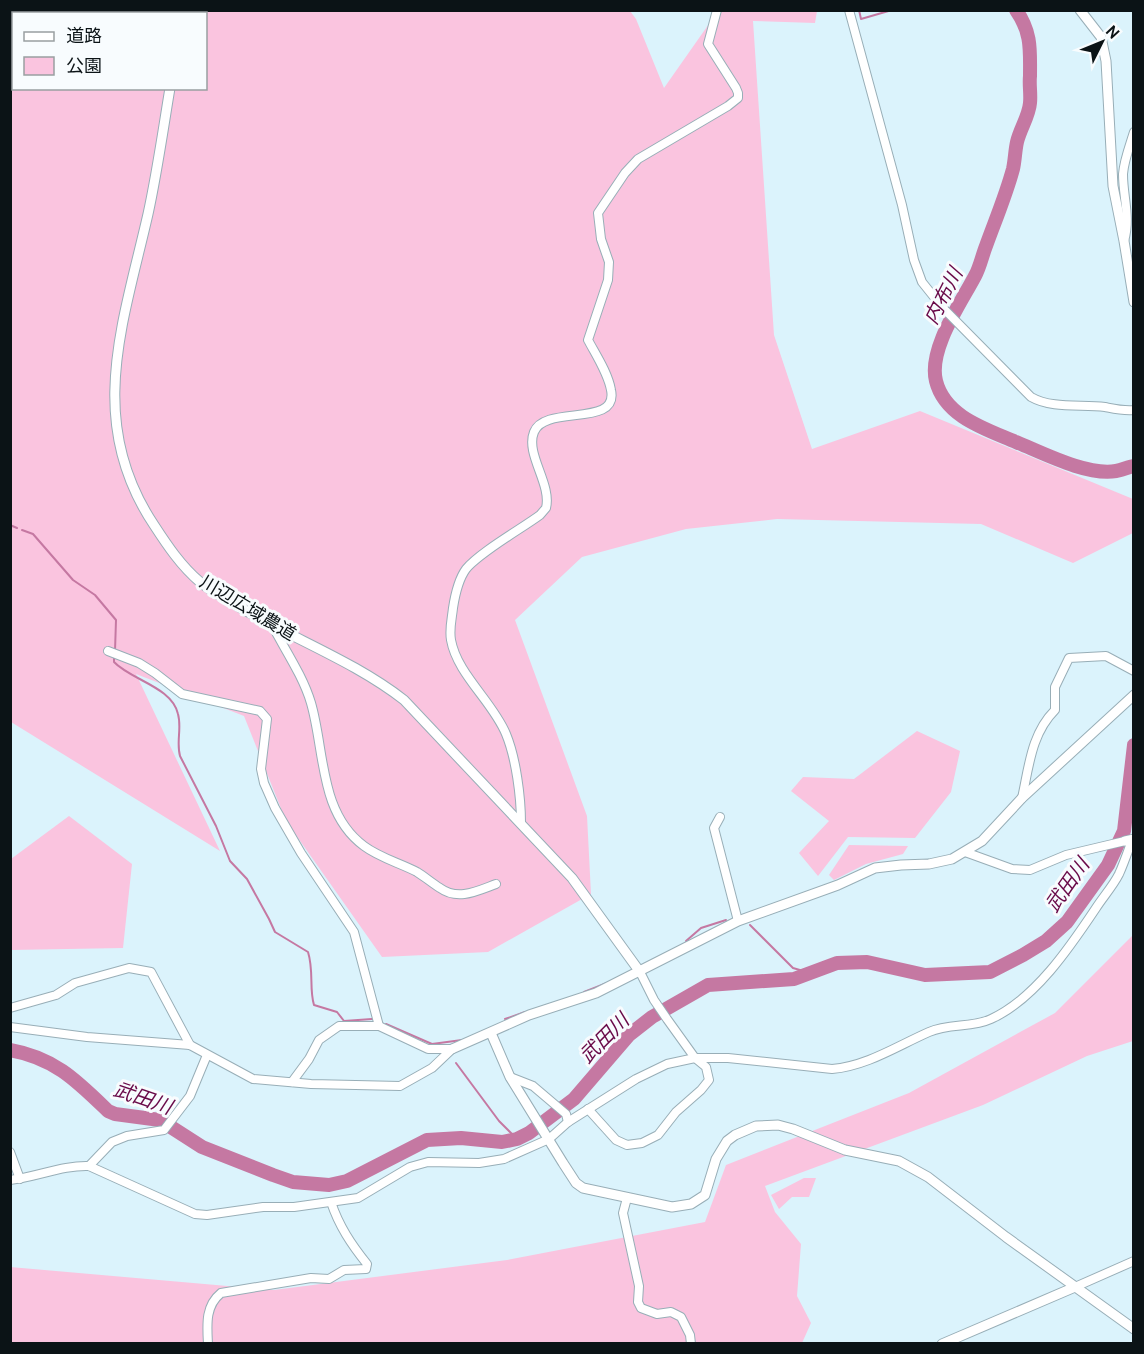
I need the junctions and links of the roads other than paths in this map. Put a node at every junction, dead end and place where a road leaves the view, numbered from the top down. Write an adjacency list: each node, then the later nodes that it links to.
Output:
1 (717, 10): 15 (street)
2 (849, 10): 8 (street)
3 (1080, 10): 6 (street)
4 (170, 90): 9 (street, 川辺広域農道)
5 (1134, 132): 6 (street)
6 (1124, 241): 7 (street)
7 (1134, 303)
8 (1134, 410)
9 (272, 625): 15 (street, 川辺広域農道); 18 (street)
10 (108, 651): 22 (street)
11 (1134, 671): 13 (street)
12 (1134, 694): 13 (street)
13 (1022, 798): 17 (street)
14 (720, 818): 19 (street)
15 (521, 824): 20 (street, 川辺広域農道)
16 (1130, 840): 17 (street); 28 (street)
17 (965, 852): 19 (street)
18 (496, 884)
19 (738, 921): 20 (street)
20 (640, 972): 24 (street); 28 (street)
21 (10, 1008): 25 (street)
22 (379, 1026): 26 (street); 30 (street)
23 (10, 1027): 25 (street)
24 (491, 1033): 26 (street); 29 (street)
25 (190, 1045): 27 (street)
26 (452, 1049): 30 (street)
27 (207, 1055): 30 (street); 35 (street)
28 (695, 1058): 31 (street); 31 (street)
29 (510, 1077): 32 (street); 33 (street)
30 (292, 1082)
31 (588, 1109): 32 (street)
32 (567, 1118): 33 (street)
33 (547, 1136): 38 (street); 39 (street)
34 (10, 1152): 36 (street)
35 (89, 1166): 36 (street); 39 (street)
36 (20, 1179): 37 (street)
37 (10, 1180)
38 (627, 1197): 41 (street); 44 (street)
39 (331, 1202): 43 (street)
40 (1134, 1261): 41 (street)
41 (1075, 1287): 42 (street); 45 (street)
42 (1134, 1329)
43 (208, 1344)
44 (691, 1344)
45 (942, 1344)

